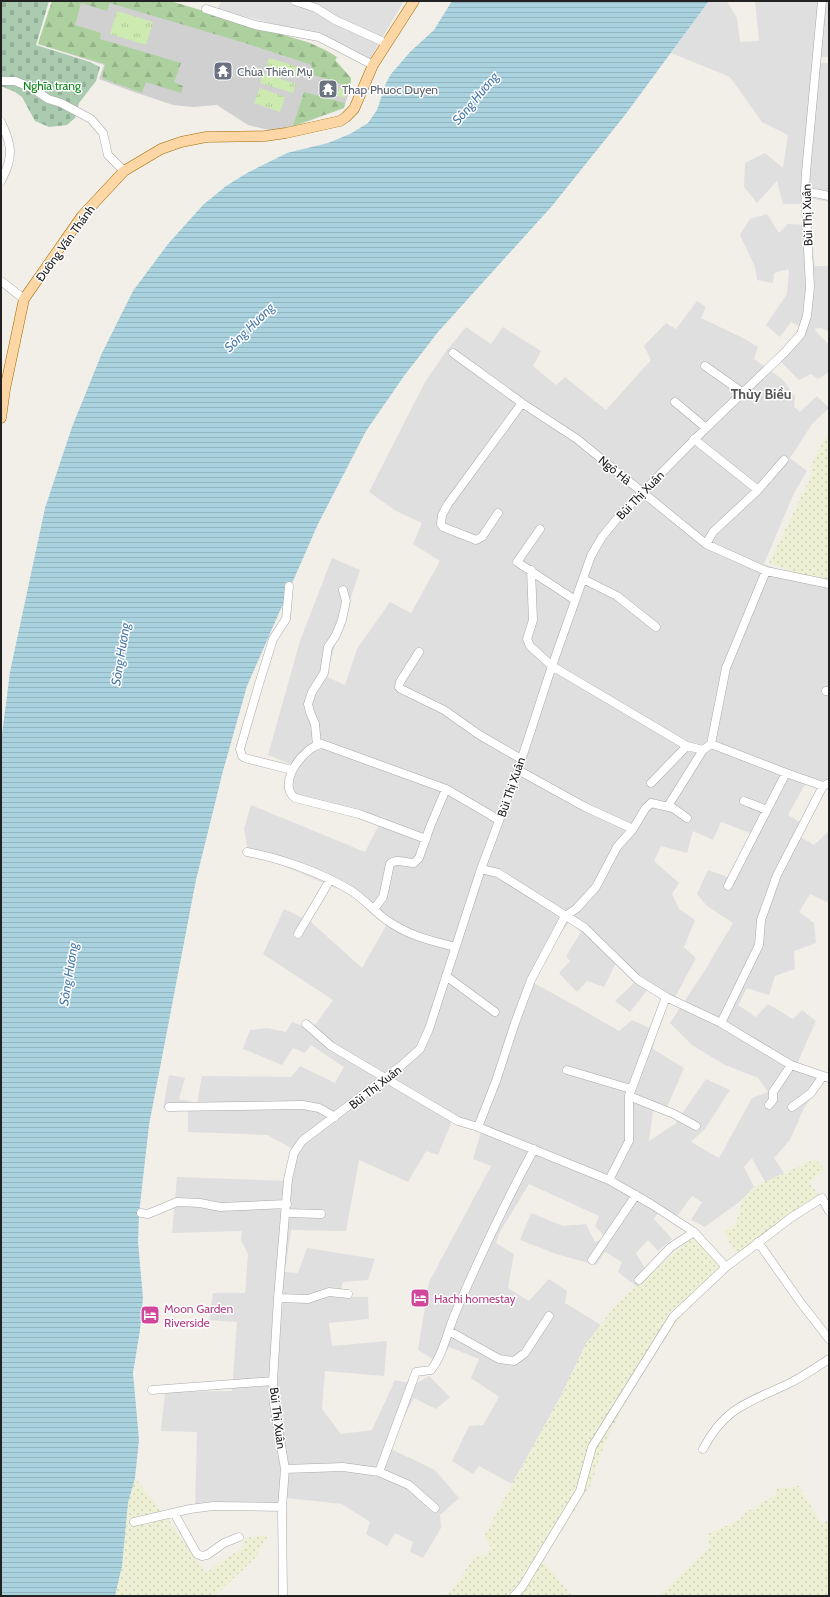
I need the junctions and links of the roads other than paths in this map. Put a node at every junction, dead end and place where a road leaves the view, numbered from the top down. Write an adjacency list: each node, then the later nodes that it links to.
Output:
1 (295, 1): 5 (street)
2 (414, 1): 5 (main road, Đường Văn Thánh)
3 (822, 1): 11 (street, Bùi Thị Xuân)
4 (206, 9): 6 (street)
5 (386, 43): 6 (main road, Đường Văn Thánh)
6 (373, 65): 9 (main road, Đường Văn Thánh)
7 (1, 81): 9 (street)
8 (1, 122): 10 (street)
9 (124, 171): 14 (main road, Đường Văn Thánh)
10 (1, 181)
11 (805, 191): 12 (street); 17 (street, Bùi Thị Xuân)
12 (829, 196)
13 (1, 281): 14 (street)
14 (24, 299): 20 (main road, Đường Văn Thánh)
15 (453, 353): 19 (street, Ngô Hà)
16 (705, 366): 17 (street)
17 (742, 392): 21 (street, Bùi Thị Xuân)
18 (674, 402): 21 (street)
19 (522, 403): 25 (street, Ngô Hà); 26 (street)
20 (1, 418)
21 (706, 428): 22 (street, Bùi Thị Xuân)
22 (694, 439): 24 (street); 25 (street, Bùi Thị Xuân)
23 (784, 460): 24 (street)
24 (758, 490): 28 (street)
25 (642, 492): 28 (street, Ngô Hà); 31 (street, Bùi Thị Xuân)
26 (498, 513)
27 (540, 529): 29 (street)
28 (706, 544): 30 (street, Ngô Hà)
29 (531, 570): 35 (street); 38 (street)
30 (766, 571): 32 (street, Ngô Hà); 39 (street)
31 (583, 579): 35 (street, Bùi Thị Xuân); 36 (street)
32 (829, 584)
33 (289, 586): 44 (street)
34 (344, 590): 40 (street)
35 (575, 600): 38 (street, Bùi Thị Xuân)
36 (656, 627)
37 (419, 652): 43 (street)
38 (552, 666): 41 (street); 43 (street, Bùi Thị Xuân)
39 (711, 744): 42 (street); 46 (street)
40 (317, 745): 44 (street); 49 (street)
41 (688, 746): 42 (street); 47 (street)
42 (703, 750): 51 (street)
43 (521, 759): 45 (street, Bùi Thị Xuân)
44 (292, 770): 56 (street)
45 (518, 770): 54 (street, Bùi Thị Xuân); 55 (street)
46 (786, 773): 48 (street); 52 (street)
47 (651, 783)
48 (826, 785): 68 (street)
49 (446, 789): 54 (street); 56 (street)
50 (744, 801): 52 (street)
51 (668, 806): 53 (street); 55 (street)
52 (767, 810): 60 (street)
53 (686, 818)
54 (499, 820): 58 (street, Bùi Thị Xuân)
55 (633, 829): 62 (street)
56 (426, 839): 61 (street)
57 (247, 852): 59 (street)
58 (481, 868): 62 (street); 64 (street, Bùi Thị Xuân)
59 (330, 880): 61 (street); 63 (street)
60 (728, 886)
61 (374, 909): 64 (street)
62 (565, 916): 66 (street); 80 (street)
63 (298, 934)
64 (455, 947): 65 (street, Bùi Thị Xuân)
65 (446, 976): 67 (street); 73 (street, Bùi Thị Xuân)
66 (666, 997): 68 (street); 74 (street)
67 (495, 1012)
68 (721, 1023): 70 (street)
69 (306, 1024): 73 (street)
70 (791, 1065): 72 (street); 75 (street)
71 (567, 1070): 74 (street)
72 (826, 1077): 77 (street)
73 (387, 1078): 78 (street, Bùi Thị Xuân); 80 (street)
74 (630, 1093): 79 (street); 82 (street)
75 (769, 1105)
76 (169, 1107): 78 (street)
77 (792, 1107)
78 (335, 1117): 85 (street, Bùi Thị Xuân)
79 (696, 1126)
80 (478, 1127): 81 (street)
81 (534, 1149): 82 (street); 98 (street)
82 (609, 1180): 83 (street)
83 (636, 1195): 90 (street); 92 (street)
84 (826, 1196): 86 (street); 91 (street)
85 (287, 1204): 87 (street); 88 (street, Bùi Thị Xuân)
86 (829, 1211)
87 (141, 1213)
88 (286, 1213): 89 (street); 96 (street, Bùi Thị Xuân)
89 (321, 1214)
90 (694, 1232): 93 (street); 94 (street)
91 (758, 1242): 93 (street); 99 (street)
92 (592, 1260)
93 (726, 1267): 112 (street)
94 (639, 1280)
95 (348, 1294): 96 (street)
96 (278, 1298): 101 (street, Bùi Thị Xuân)
97 (549, 1316): 98 (street)
98 (448, 1331): 105 (street)
99 (829, 1339)
100 (829, 1359): 103 (street)
101 (273, 1381): 102 (street); 104 (street, Bùi Thị Xuân)
102 (152, 1390)
103 (703, 1449)
104 (285, 1469): 105 (street); 106 (street, Bùi Thị Xuân)
105 (379, 1472): 107 (street)
106 (282, 1507): 108 (street); 111 (street, Bùi Thị Xuân)
107 (435, 1508)
108 (174, 1513): 109 (street); 110 (street)
109 (134, 1522)
110 (239, 1537)
111 (283, 1596)
112 (514, 1596)

